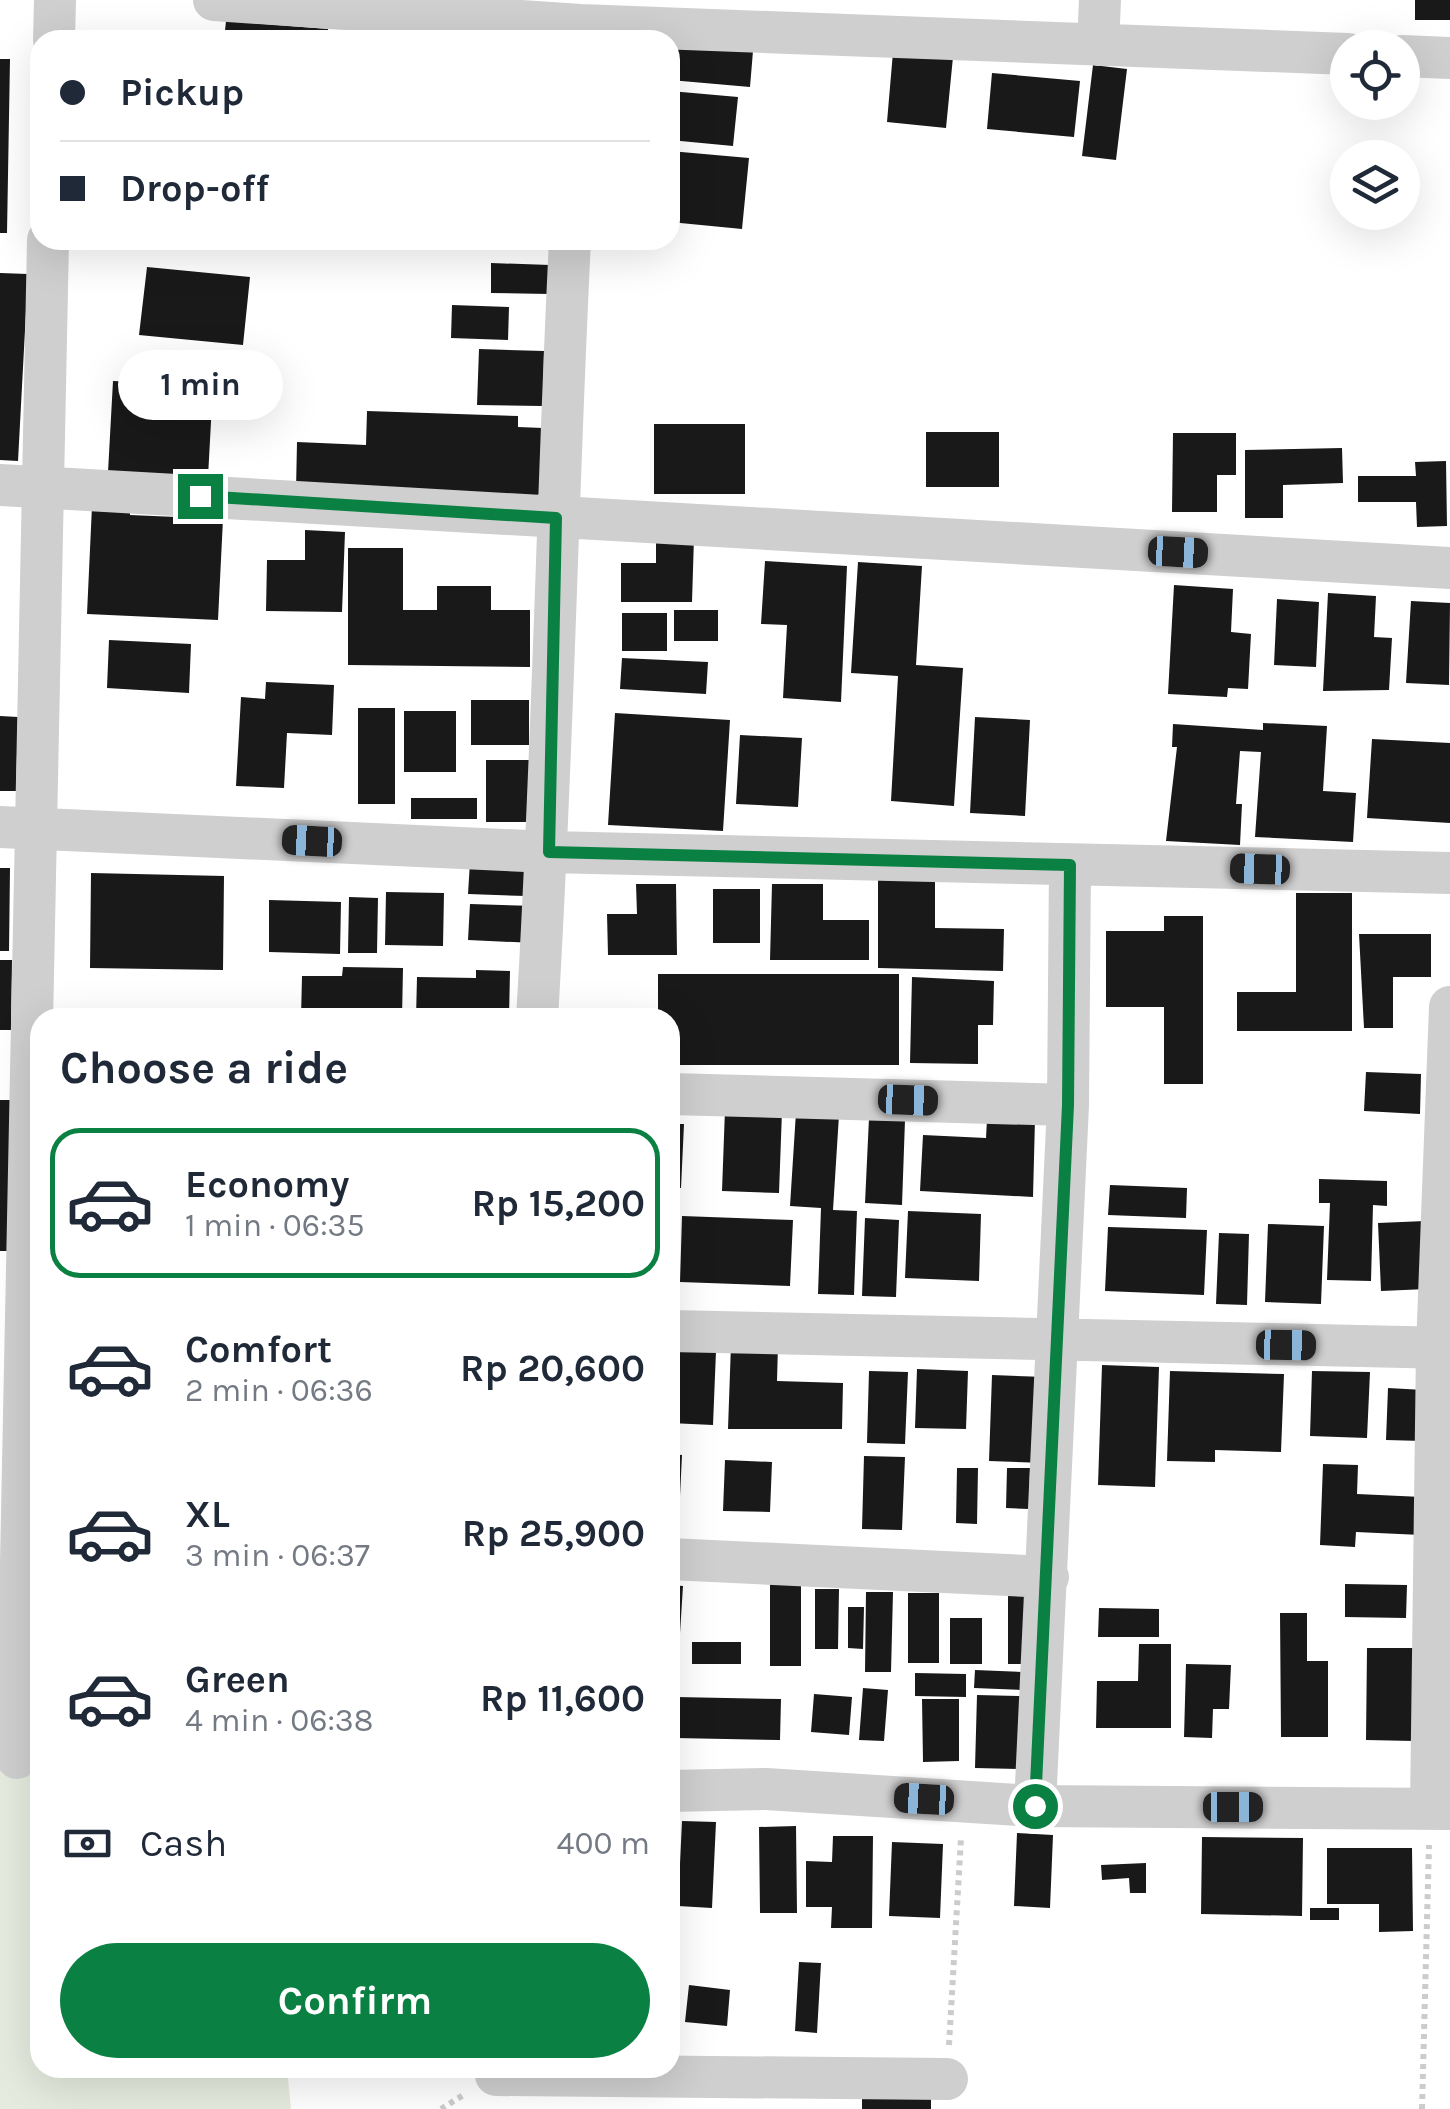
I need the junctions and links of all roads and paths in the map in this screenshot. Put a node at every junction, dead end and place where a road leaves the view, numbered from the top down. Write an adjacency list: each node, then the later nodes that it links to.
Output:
1 (55, 0): 5 (street)
2 (214, 0): 4 (street)
3 (1100, 0): 6 (street)
4 (580, 22): 6 (street)
5 (54, 30)
6 (1098, 44): 7 (street)
7 (1330, 53)
8 (1420, 57): 9 (street)
9 (1450, 58)
10 (47, 250): 12 (street)
11 (569, 250): 13 (street)
12 (21, 486): 13 (street); 15 (street)
13 (556, 518): 14 (street); 16 (street)
14 (1450, 568)
15 (18, 827): 16 (street); 21 (street)
16 (549, 852): 17 (street); 20 (street)
17 (1070, 865): 18 (street); 23 (street)
18 (1450, 873)
19 (1450, 1006): 27 (street)
20 (539, 1008)
21 (24, 1073): 24 (street)
22 (680, 1094): 23 (street)
23 (1068, 1105): 26 (street)
24 (21, 1295): 28 (street)
25 (680, 1331): 26 (street)
26 (1058, 1341): 27 (street); 30 (street)
27 (1444, 1348): 35 (street)
28 (21, 1540): 31 (street)
29 (680, 1559): 30 (street)
30 (1048, 1577): 34 (street)
31 (17, 1758)
32 (680, 1791): 33 (street)
33 (963, 1802): 34 (street); 37 (path)
34 (1035, 1806): 35 (street)
35 (1440, 1809): 38 (path)
36 (680, 2076): 37 (street)
37 (947, 2078)
38 (1422, 2109)

